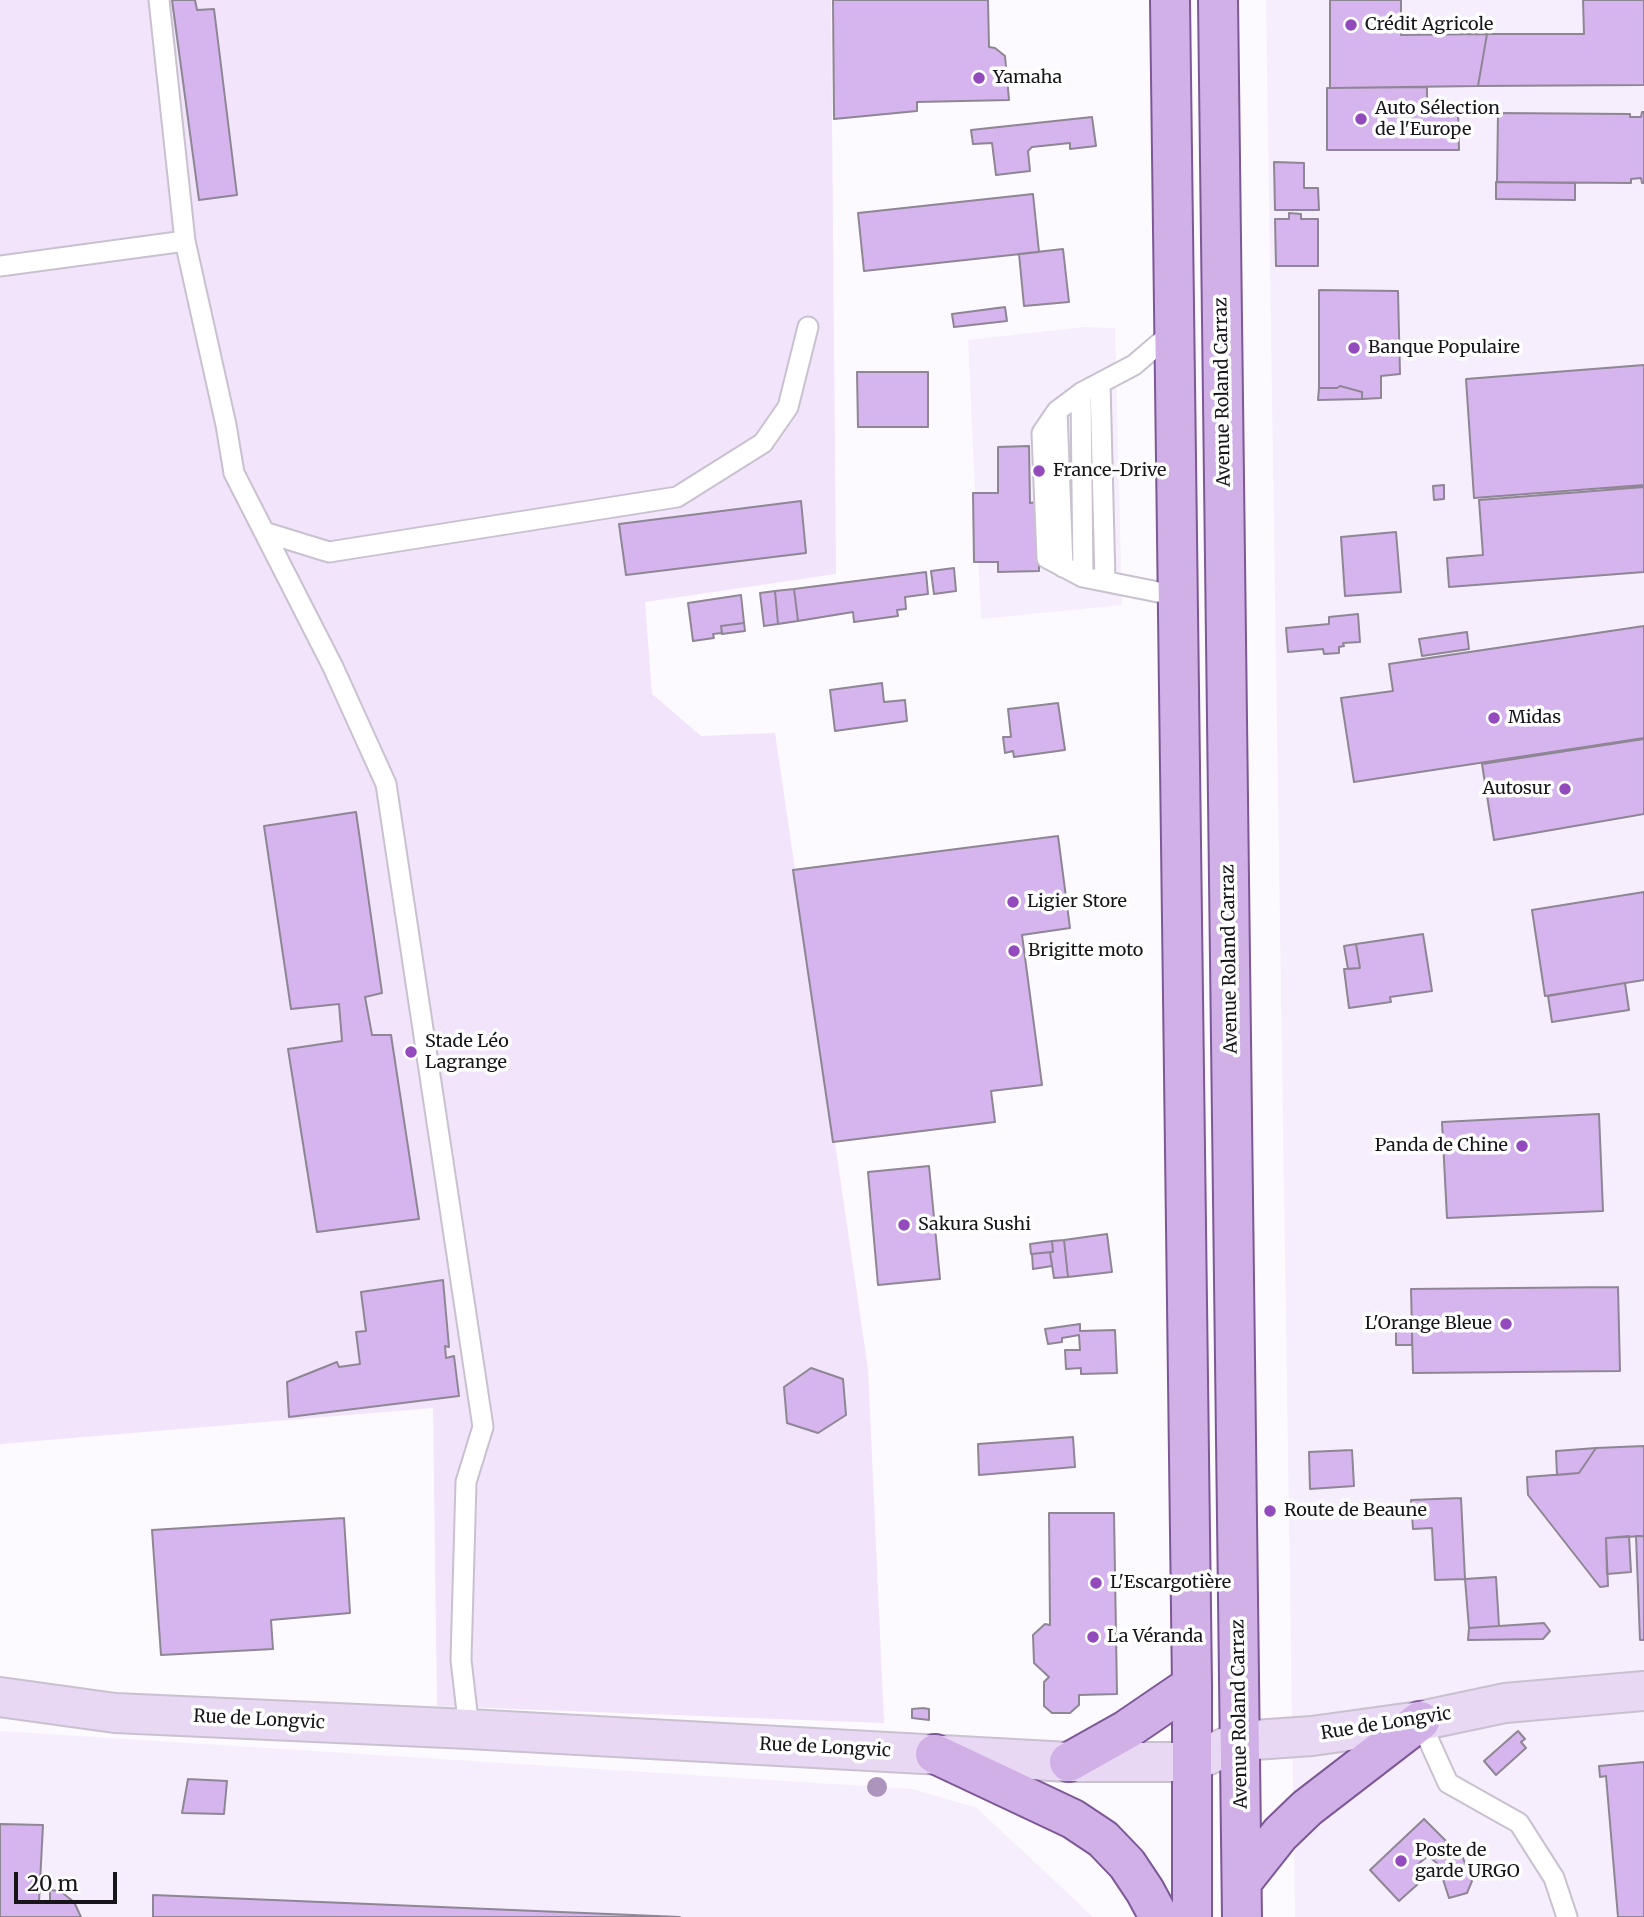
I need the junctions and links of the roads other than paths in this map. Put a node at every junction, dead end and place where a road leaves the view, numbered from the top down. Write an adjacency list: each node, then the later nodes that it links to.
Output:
1 (159, 0): 4 (lane)
2 (1170, 0): 7 (main road)
3 (1218, 0): 19 (main road, Avenue Roland Carraz)
4 (185, 241): 5 (lane); 10 (lane)
5 (0, 266)
6 (808, 327): 10 (lane)
7 (1175, 330): 8 (lane); 13 (main road)
8 (1100, 383): 9 (lane); 12 (lane)
9 (1081, 393): 11 (lane); 11 (lane)
10 (264, 532): 18 (lane)
11 (1083, 577): 12 (lane)
12 (1105, 581): 13 (lane)
13 (1178, 596): 14 (main road)
14 (1192, 1685): 21 (main road); 22 (main road)
15 (1644, 1691): 17 (street, Rue de Longvic)
16 (0, 1698): 18 (street, Rue de Longvic)
17 (1420, 1721): 19 (street, Rue de Longvic); 23 (main road); 26 (lane)
18 (469, 1729): 20 (street, Rue de Longvic)
19 (1240, 1741): 22 (street, Rue de Longvic); 23 (main road, Avenue Roland Carraz)
20 (935, 1754): 21 (street, Rue de Longvic); 24 (main road)
21 (1069, 1762): 22 (street, Rue de Longvic)
22 (1192, 1762): 25 (main road)
23 (1242, 1899)
24 (1158, 1917)
25 (1192, 1917)
26 (1567, 1917)

